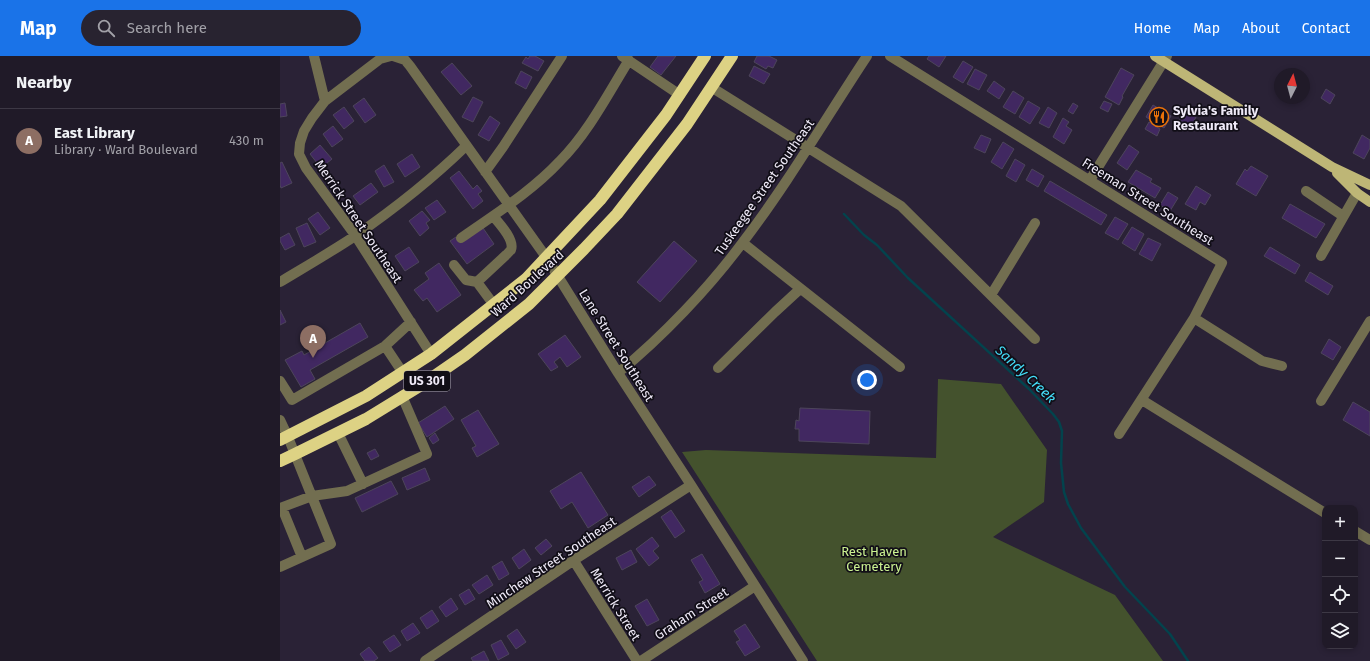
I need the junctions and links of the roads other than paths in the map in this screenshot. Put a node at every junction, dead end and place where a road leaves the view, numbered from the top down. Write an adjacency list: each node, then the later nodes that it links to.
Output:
1 (314, 56): 12 (street)
2 (392, 56): 12 (street, Lane Street Southeast); 13 (street, Lane Street Southeast)
3 (562, 56): 16 (street)
4 (705, 56): 11 (highway, Ward Boulevard / US 301)
5 (732, 56): 10 (highway, Ward Boulevard / US 301)
6 (867, 56): 14 (street, Tuskeegee Street Southeast)
7 (890, 56): 17 (street, Freeman Street Southeast)
8 (625, 58): 11 (street); 22 (street)
9 (1162, 58): 15 (main road); 17 (street)
10 (711, 87): 14 (street); 32 (highway, Ward Boulevard / US 301)
11 (680, 95): 30 (highway, Ward Boulevard / US 301)
12 (325, 101): 26 (street, Merrick Street Southeast)
13 (466, 146): 16 (street, Lane Street Southeast); 26 (street)
14 (809, 149): 28 (street, Tuskeegee Street Southeast); 36 (street)
15 (1332, 167): 18 (main road); 20 (main road)
16 (485, 172): 22 (street, Lane Street Southeast)
17 (1090, 180): 38 (street, Freeman Street Southeast)
18 (1370, 185)
19 (1306, 192): 24 (street)
20 (1357, 193): 21 (main road); 24 (street)
21 (1370, 202)
22 (509, 205): 23 (street); 30 (street, Lane Street Southeast)
23 (494, 216): 27 (street); 34 (street)
24 (1343, 216): 29 (street)
25 (1035, 223): 36 (street)
26 (355, 235): 33 (street); 40 (street, Merrick Street Southeast)
27 (462, 238)
28 (743, 243): 35 (street); 48 (street, Tuskeegee Street Southeast)
29 (1321, 256)
30 (546, 257): 32 (street, Lane Street Southeast); 37 (highway, Ward Boulevard / US 301)
31 (454, 265): 34 (street)
32 (558, 275): 48 (street, Lane Street Southeast); 50 (highway, Ward Boulevard / US 301)
33 (280, 282)
34 (477, 282): 37 (street)
35 (800, 289): 45 (street); 46 (street)
36 (991, 295): 41 (street)
37 (494, 305): 43 (highway, Ward Boulevard / US 301)
38 (1194, 318): 44 (street); 51 (street, Freeman Street Southeast)
39 (1370, 321): 52 (street)
40 (411, 322): 42 (street); 43 (street, Merrick Street Southeast)
41 (1035, 339)
42 (385, 346): 47 (street); 49 (street)
43 (431, 354): 47 (highway, Ward Boulevard / US 301)
44 (1282, 366)
45 (900, 367)
46 (718, 368)
47 (402, 373): 56 (highway, Ward Boulevard / US 301)
48 (618, 373): 59 (street, Lane Street Southeast)
49 (280, 381)
50 (402, 396): 54 (highway, Ward Boulevard / US 301); 58 (street)
51 (1142, 400): 55 (street, Freeman Street Southeast); 62 (street)
52 (1321, 401)
53 (280, 420): 56 (street)
54 (338, 433): 56 (highway, Ward Boulevard / US 301); 58 (street)
55 (1119, 434)
56 (289, 444): 57 (highway, Ward Boulevard / US 301); 60 (street)
57 (280, 460)
58 (363, 484): 60 (street)
59 (691, 486): 66 (street, Minchew Street Southeast); 68 (street, Lane Street Southeast)
60 (312, 496): 61 (street); 65 (street)
61 (281, 508): 65 (street)
62 (1322, 511)
63 (1358, 533): 64 (street)
64 (1370, 540)
65 (302, 557): 67 (street)
66 (574, 561): 69 (street, Minchew Street Southeast); 70 (street, Merrick Street)
67 (280, 567)
68 (755, 586): 71 (street, Graham Street); 72 (street, Lane Street Southeast)
69 (425, 661)
70 (637, 661)
71 (641, 661)
72 (803, 661)

